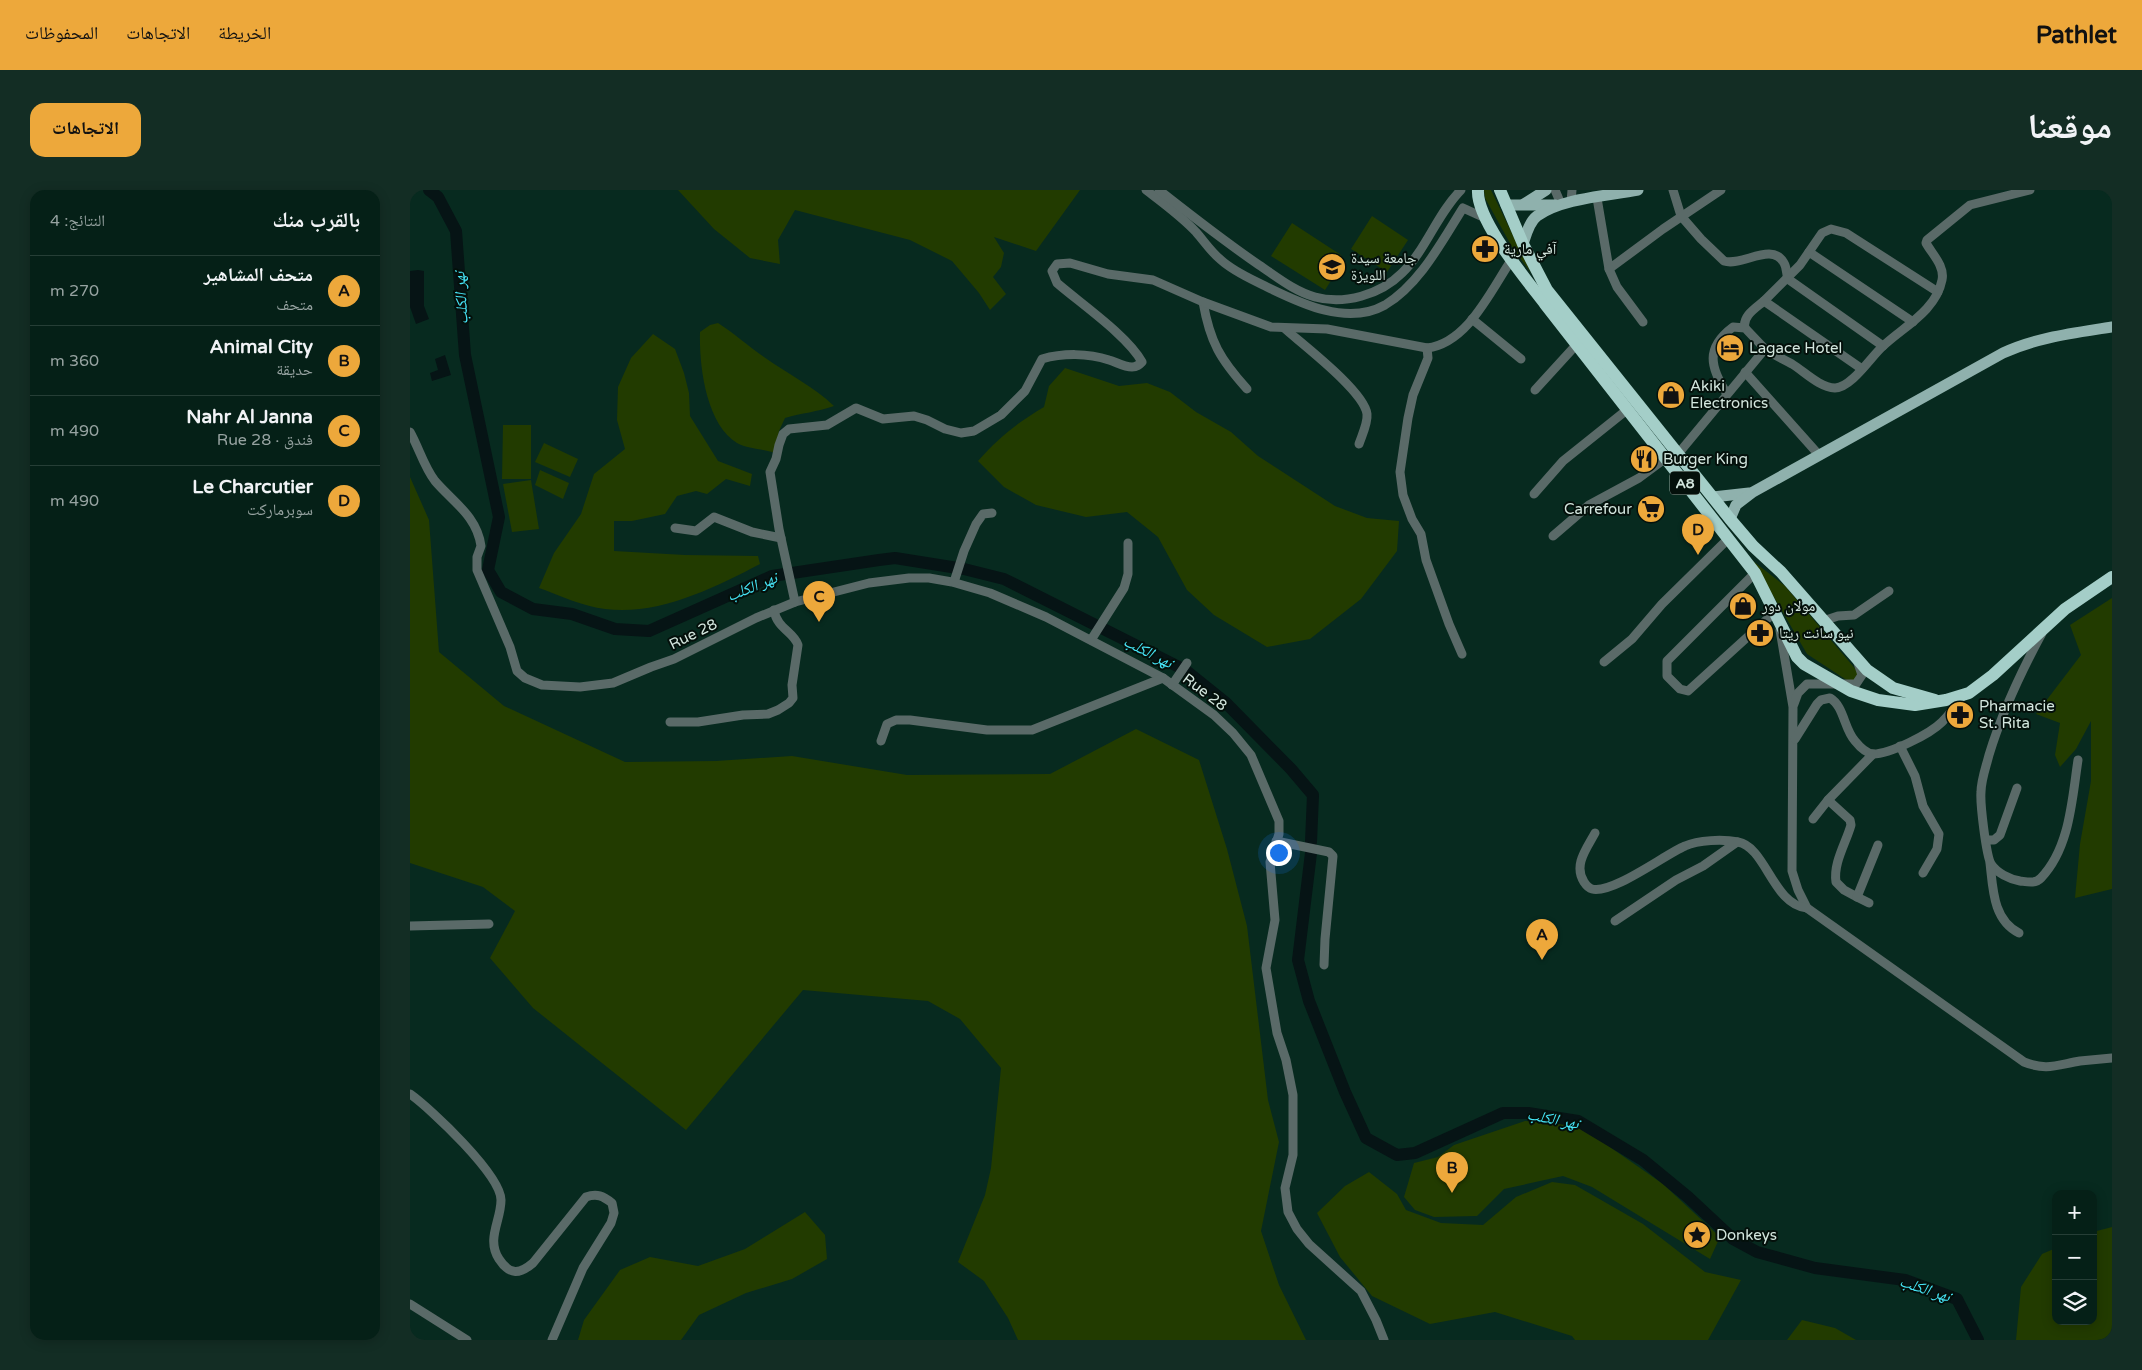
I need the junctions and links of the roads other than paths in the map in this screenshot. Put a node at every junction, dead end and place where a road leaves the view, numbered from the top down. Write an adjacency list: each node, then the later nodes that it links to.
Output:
1 (1146, 190): 30 (street)
2 (1159, 190): 26 (street)
3 (1478, 190): 20 (highway, A8)
4 (1500, 190): 16 (highway, A8)
5 (1546, 190): 17 (main road)
6 (1555, 190): 15 (street)
7 (1572, 190): 15 (street)
8 (1579, 190): 14 (main road)
9 (1638, 190): 14 (main road)
10 (1673, 190): 19 (street)
11 (1721, 190): 19 (street)
12 (2030, 190): 27 (street)
13 (1460, 192): 18 (street); 26 (street)
14 (1594, 198): 15 (main road); 24 (street)
15 (1563, 204): 17 (main road); 21 (main road)
16 (1506, 205): 17 (main road); 21 (highway, A8)
17 (1522, 205)
18 (1463, 208): 20 (street); 30 (street)
19 (1682, 216): 24 (street); 25 (street)
20 (1485, 218): 23 (highway, A8)
21 (1523, 244): 51 (highway, A8)
22 (1809, 252): 25 (street); 27 (street); 33 (street)
23 (1512, 259): 31 (street); 37 (highway, A8)
24 (1609, 269): 32 (street)
25 (1788, 279): 28 (street); 38 (street)
26 (1376, 291): 30 (street)
27 (1938, 292): 33 (street)
28 (1764, 301): 36 (street); 42 (street)
29 (1203, 302): 35 (street); 44 (street); 59 (street)
30 (1378, 308)
31 (1472, 319): 39 (street); 41 (street)
32 (1643, 322)
33 (1913, 322): 38 (street)
34 (2112, 327): 50 (main road)
35 (1284, 328): 39 (street); 49 (street)
36 (1745, 328): 40 (street); 46 (street)
37 (1577, 344): 45 (street); 47 (highway, A8)
38 (1883, 346): 42 (street)
39 (1427, 348): 72 (street)
40 (1766, 349): 42 (street); 43 (street)
41 (1521, 359)
42 (1862, 369)
43 (1745, 372): 46 (street); 50 (street)
44 (1247, 389)
45 (1535, 390)
46 (1727, 394): 51 (street)
47 (1628, 409): 51 (highway, A8); 53 (street)
48 (410, 432): 67 (street, Rue 28)
49 (1359, 444)
50 (1819, 455): 52 (main road)
51 (1672, 456): 54 (highway, A8); 58 (street); 60 (highway, A8)
52 (1753, 492): 54 (main road); 56 (main road)
53 (1534, 494)
54 (1713, 497): 56 (highway, A8)
55 (992, 513): 64 (street)
56 (1730, 519): 69 (highway, A8)
57 (676, 528): 59 (street)
58 (1553, 536)
59 (781, 538): 66 (street)
60 (1728, 539): 62 (highway, A8); 74 (street)
61 (1128, 543): 71 (street)
62 (1755, 573): 68 (highway, A8); 68 (street)
63 (2112, 577): 70 (highway, A8)
64 (954, 579): 66 (street, Rue 28); 71 (street, Rue 28)
65 (1889, 591): 69 (street)
66 (795, 602): 67 (street, Rue 28)
67 (774, 610): 82 (street)
68 (1777, 616): 77 (highway, A8); 81 (street)
69 (1823, 621): 73 (highway, A8)
70 (2046, 627): 79 (highway, A8); 92 (street)
71 (1091, 640): 76 (street, Rue 28)
72 (1462, 654)
73 (1857, 661): 77 (street); 80 (highway, A8)
74 (1604, 662)
75 (1188, 663): 78 (street)
76 (1163, 678): 78 (street, Rue 28); 84 (street)
77 (1836, 683): 80 (highway, A8); 81 (street)
78 (1173, 684): 93 (street, Rue 28)
79 (1964, 695): 80 (highway, A8); 85 (street)
80 (1939, 702)
81 (1793, 707): 83 (street)
82 (670, 722)
83 (1795, 739): 86 (street); 100 (street)
84 (881, 741)
85 (1900, 746): 86 (street); 97 (street)
86 (1874, 754): 89 (street)
87 (2078, 760): 96 (street)
88 (2017, 788): 92 (street)
89 (1828, 800): 90 (street); 98 (street)
90 (1813, 819)
91 (1595, 833): 94 (street)
92 (1986, 840): 96 (street)
93 (1276, 841): 105 (street); 111 (street, Rue 28)
94 (1737, 842): 100 (street); 101 (street)
95 (1878, 845): 98 (street)
96 (1990, 862): 104 (street)
97 (1923, 873)
98 (1857, 897): 99 (street)
99 (1869, 903)
100 (1807, 908): 106 (street)
101 (1615, 920)
102 (489, 924): 103 (street)
103 (410, 926)
104 (2019, 933)
105 (1324, 965)
106 (2112, 1058)
107 (410, 1094): 110 (street)
108 (410, 1304): 109 (street)
109 (467, 1340)
110 (552, 1340)
111 (1384, 1340)

